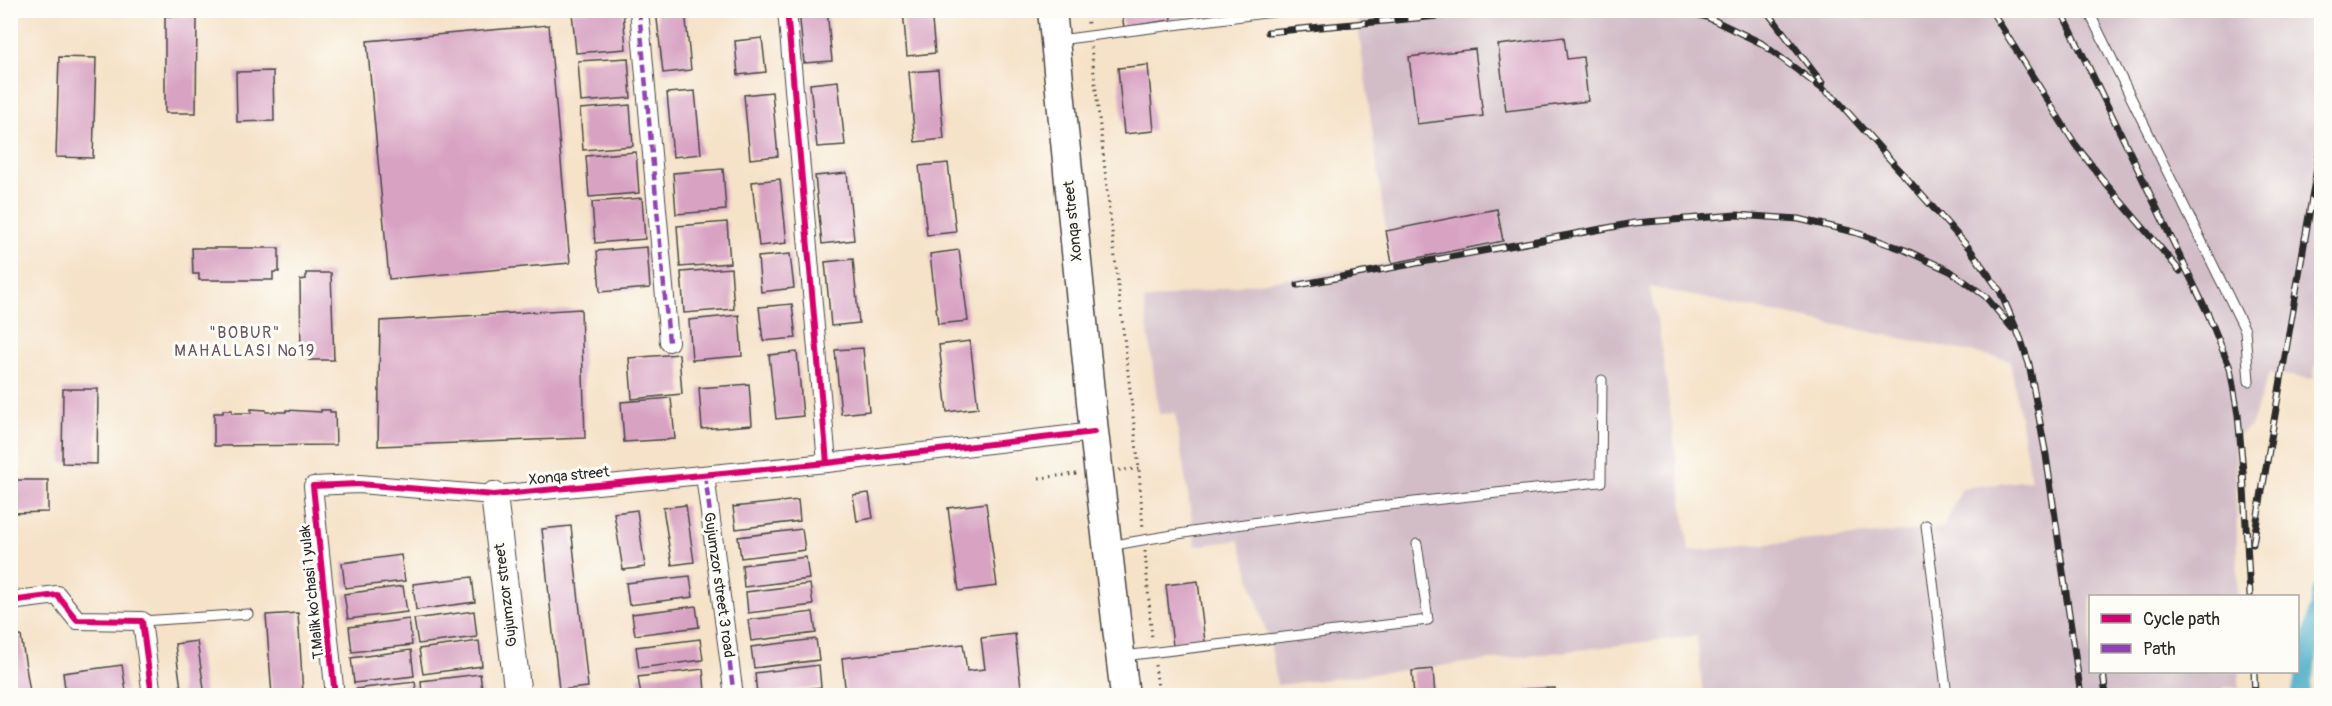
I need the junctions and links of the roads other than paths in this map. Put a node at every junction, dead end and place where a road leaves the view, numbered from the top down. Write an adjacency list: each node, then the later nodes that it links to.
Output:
1 (639, 10): 7 (street)
2 (787, 10): 11 (street)
3 (1052, 10): 6 (main road, Xonqa street)
4 (1289, 10): 6 (lane)
5 (2088, 10): 9 (lane)
6 (1055, 40): 10 (main road, Xonqa street)
7 (669, 342)
8 (1602, 380): 17 (lane)
9 (2249, 381)
10 (1094, 432): 11 (street, Xonqa street); 17 (main road, Xonqa street)
11 (827, 463): 12 (street, Xonqa street)
12 (705, 475): 14 (street, Xonqa street); 25 (street, Gujumzor street 3 road)
13 (313, 486): 14 (street, Xonqa street); 23 (street, T.Malik ko'chasi 1 yulak)
14 (494, 495): 24 (street, Gujumzor street)
15 (1926, 525): 27 (lane)
16 (1417, 544): 21 (lane)
17 (1107, 547): 21 (main road, Xonqa street)
18 (10, 601): 20 (street)
19 (248, 614): 20 (lane)
20 (142, 621): 22 (street)
21 (1120, 657): 26 (main road, Xonqa street)
22 (152, 696)
23 (335, 696)
24 (518, 696)
25 (734, 696)
26 (1125, 696)
27 (1947, 696)

